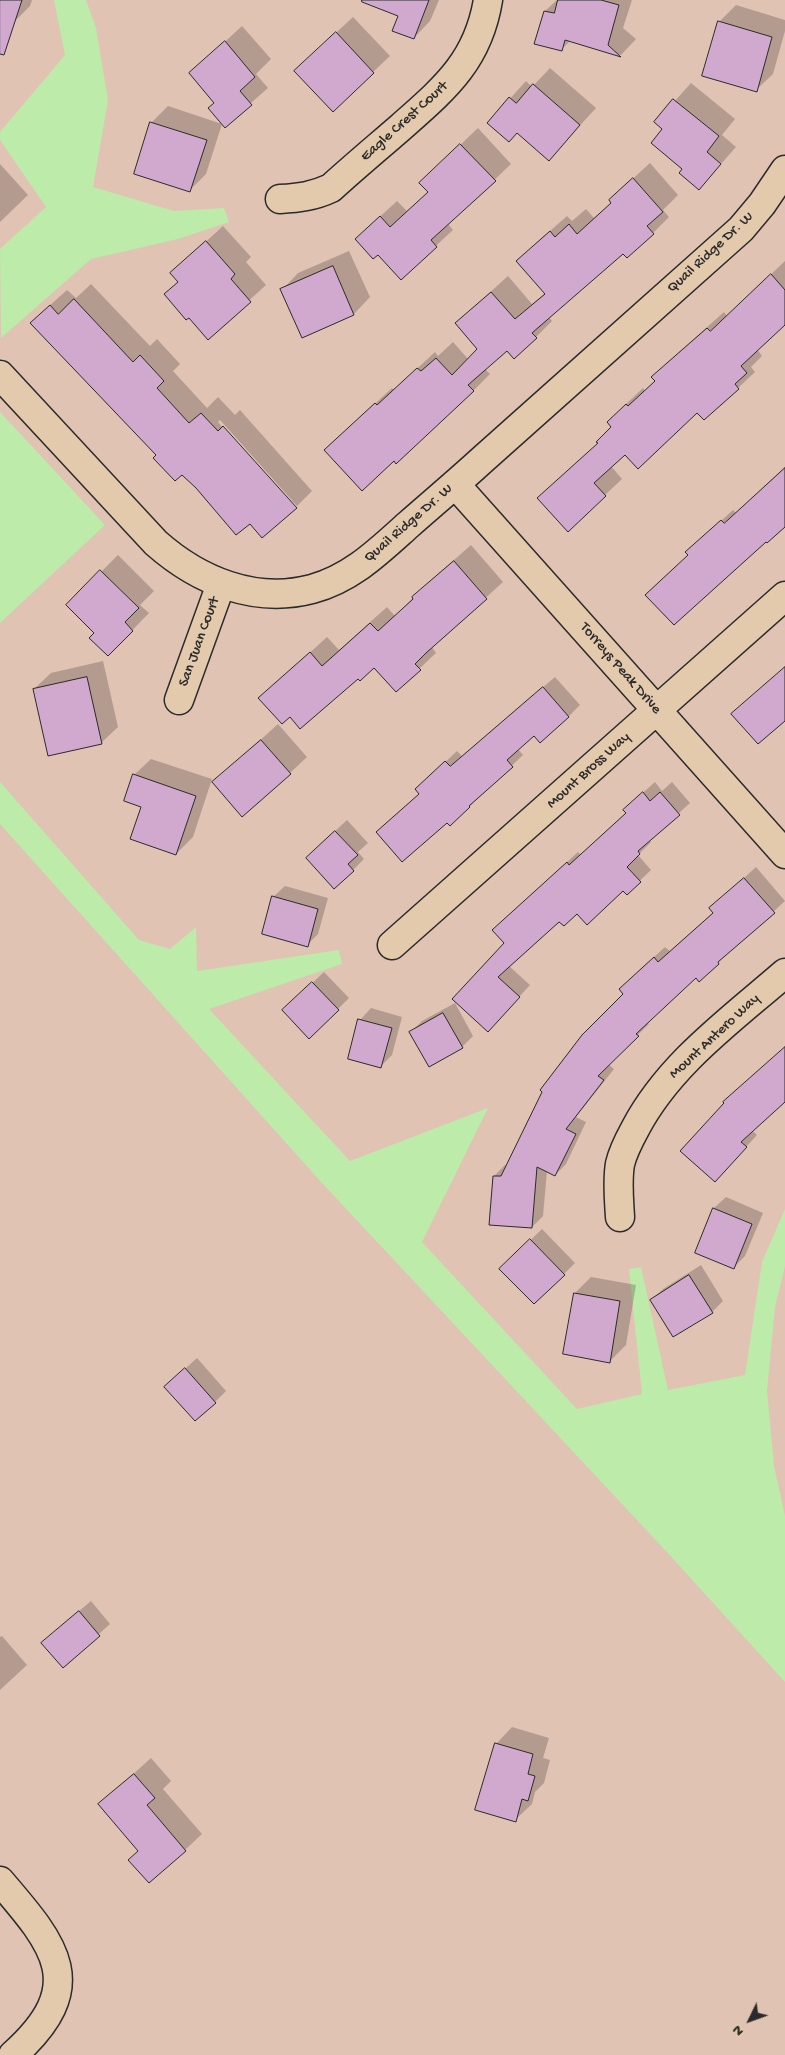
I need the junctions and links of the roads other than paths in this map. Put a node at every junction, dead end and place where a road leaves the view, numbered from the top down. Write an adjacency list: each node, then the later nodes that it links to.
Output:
1 (488, 0): 3 (street, Eagle Crest Court)
2 (785, 170): 5 (street, Quail Ridge Dr. W)
3 (280, 199)
4 (0, 375): 6 (street, Quail Ridge Dr. W)
5 (455, 484): 6 (street, Quail Ridge Dr. W); 9 (street, Torreys Peak Drive)
6 (221, 584): 8 (street, San Juan Court)
7 (785, 596): 9 (street, Mount Bross Way)
8 (178, 700)
9 (656, 710): 10 (street, Torreys Peak Drive); 11 (street, Mount Bross Way)
10 (785, 854)
11 (392, 945)
12 (785, 973): 13 (street, Mount Antero Way)
13 (620, 1217)
14 (0, 1881): 15 (street)
15 (13, 2055)

